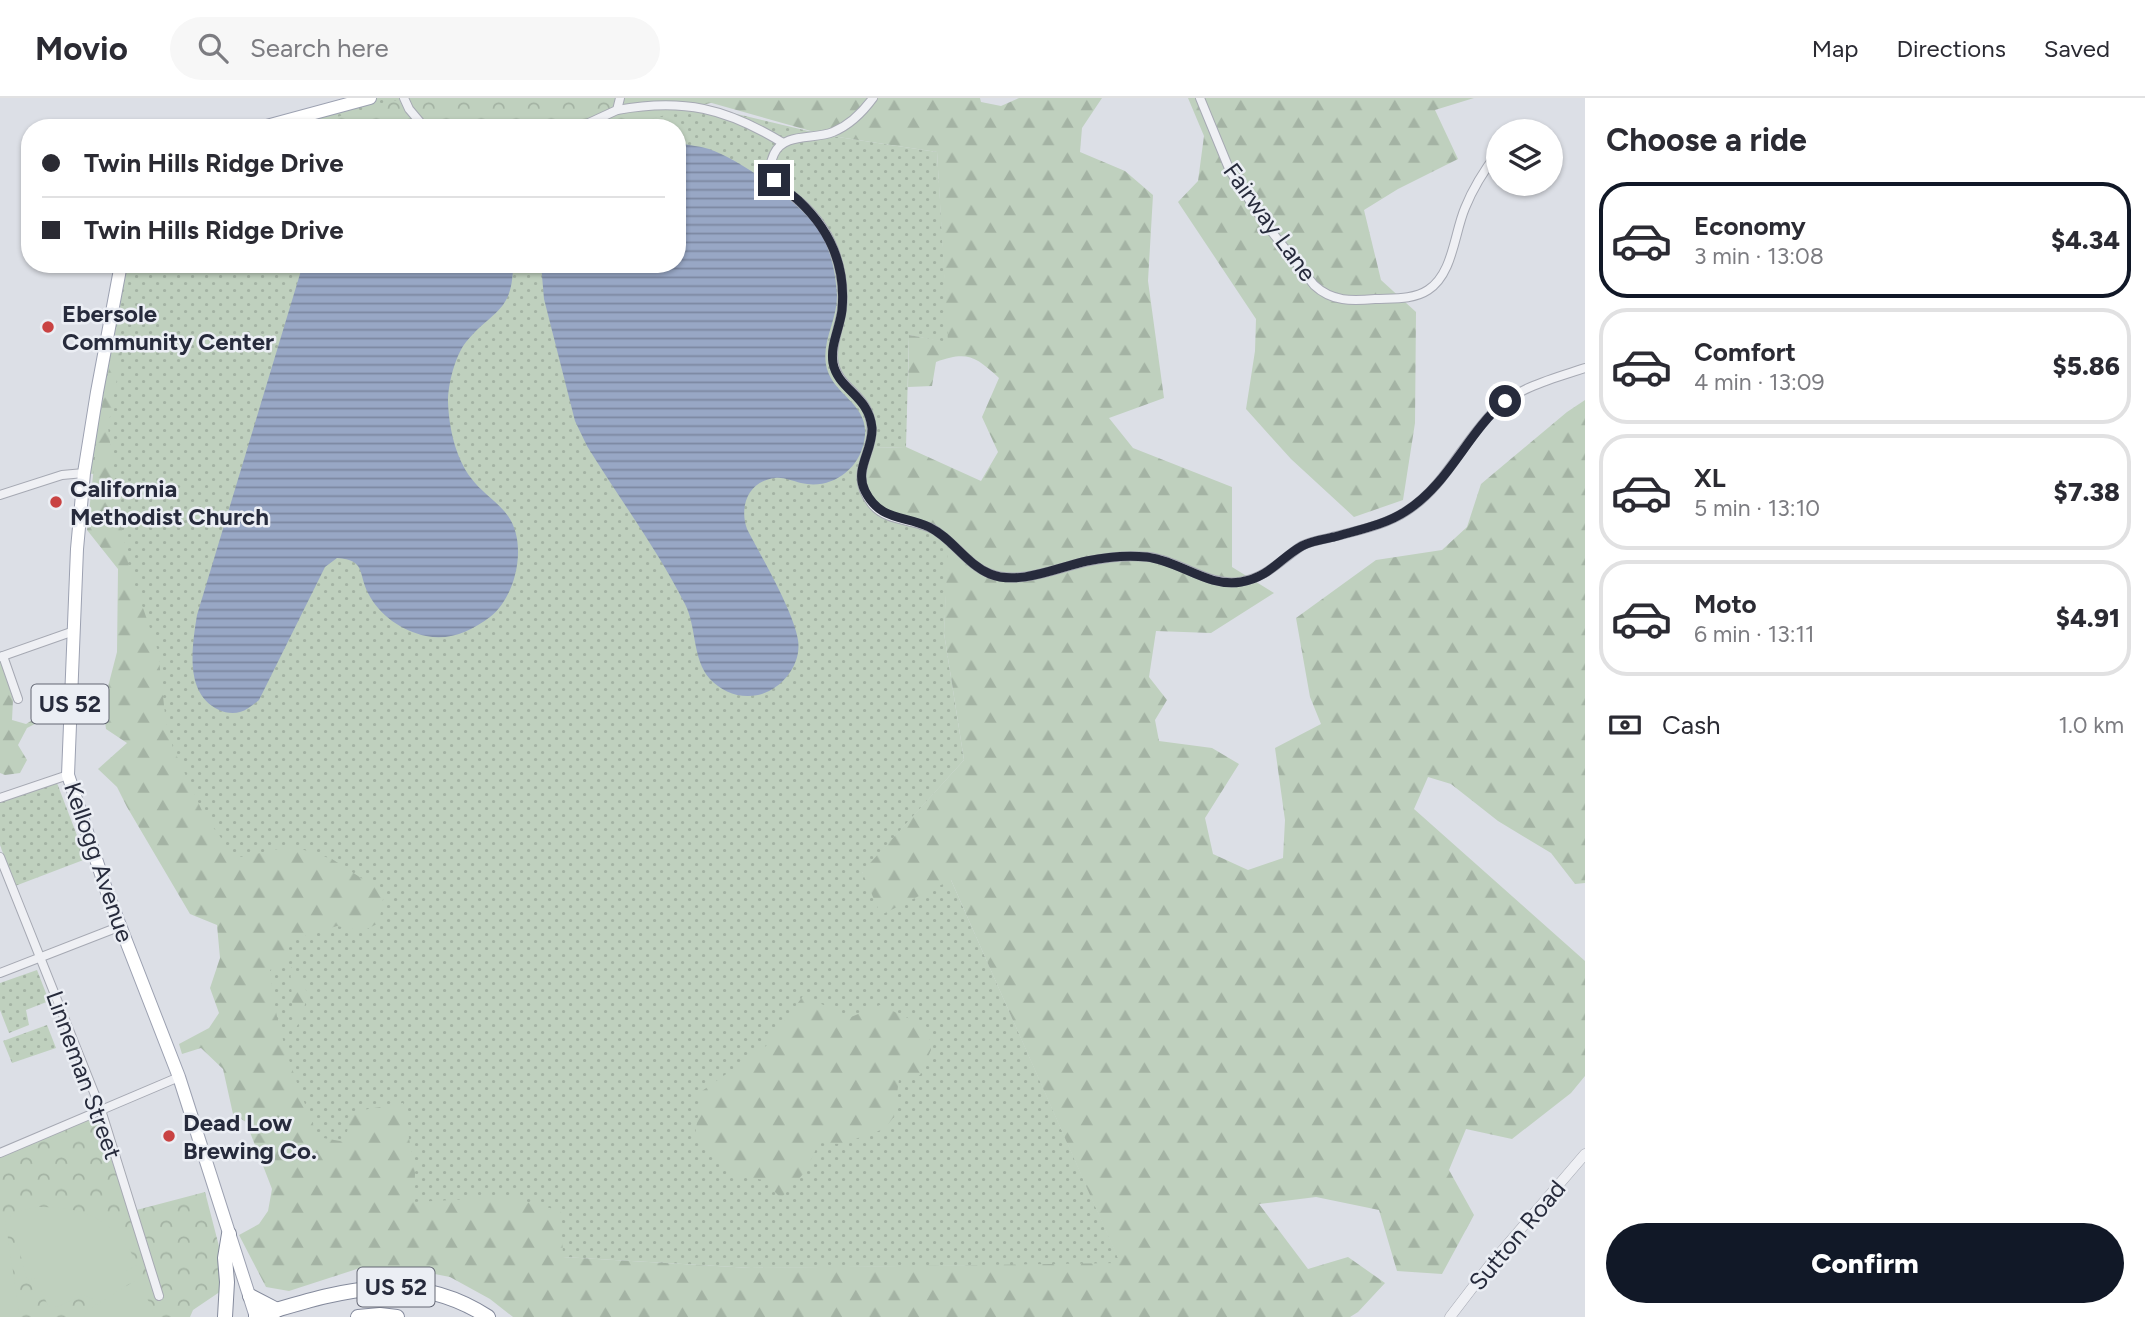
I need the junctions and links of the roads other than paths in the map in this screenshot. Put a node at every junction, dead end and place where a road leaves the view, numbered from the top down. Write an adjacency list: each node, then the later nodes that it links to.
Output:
1 (370, 98): 7 (main road)
2 (404, 98): 8 (street)
3 (620, 98): 6 (street)
4 (873, 98): 10 (street)
5 (1200, 98): 11 (street, Fairway Lane)
6 (617, 110): 9 (street); 10 (street)
7 (293, 119)
8 (418, 119)
9 (598, 119)
10 (783, 143): 13 (street)
11 (1486, 171)
12 (119, 273): 14 (main road, Kellogg Avenue / US 52)
13 (1585, 368)
14 (84, 473): 15 (street); 16 (main road, Kellogg Avenue / US 52)
15 (0, 495)
16 (74, 631): 17 (street); 19 (main road, Kellogg Avenue / US 52)
17 (2, 656): 18 (street)
18 (18, 699)
19 (68, 775): 20 (street); 22 (main road, Kellogg Avenue / US 52)
20 (0, 798)
21 (0, 857): 23 (street, Linneman Street)
22 (121, 926): 23 (street); 25 (main road, Kellogg Avenue / US 52)
23 (40, 958): 24 (street); 26 (street, Linneman Street)
24 (0, 973)
25 (179, 1077): 26 (street); 29 (main road, Kellogg Avenue / US 52)
26 (101, 1110): 27 (street); 30 (street, Linneman Street)
27 (0, 1153)
28 (1585, 1154): 38 (street, Sutton Road)
29 (229, 1234): 31 (main road, Kellogg Avenue / US 52); 33 (highway)
30 (159, 1296)
31 (250, 1296): 32 (highway); 34 (main road, Kellogg Avenue / US 52)
32 (277, 1310): 34 (highway, US 52); 37 (highway, US 52)
33 (225, 1317)
34 (256, 1317)
35 (358, 1317): 36 (highway)
36 (397, 1317)
37 (488, 1317)
38 (1450, 1317)

